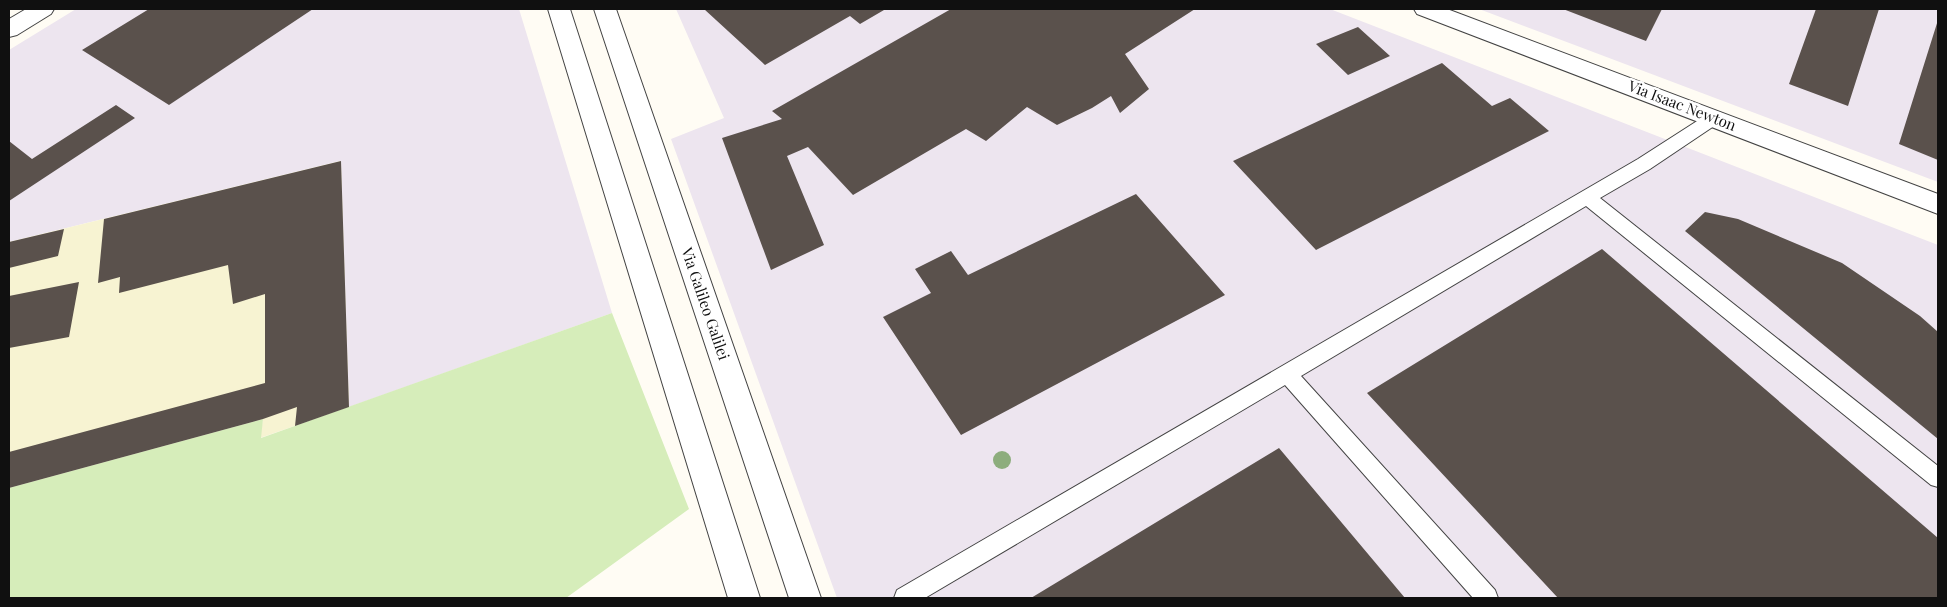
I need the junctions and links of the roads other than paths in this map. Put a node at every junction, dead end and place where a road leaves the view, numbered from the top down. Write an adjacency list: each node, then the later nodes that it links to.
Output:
1 (43, 9): 5 (street)
2 (559, 9): 11 (street)
3 (605, 9): 12 (street, Via Galileo Galilei)
4 (1426, 9): 6 (street, Via Isaac Newton)
5 (9, 29)
6 (1714, 118): 7 (lane); 8 (street, Via Isaac Newton)
7 (1587, 198): 9 (lane); 10 (lane)
8 (1938, 204)
9 (1287, 374): 13 (lane); 14 (lane)
10 (1938, 478)
11 (744, 598)
12 (805, 598)
13 (905, 598)
14 (1487, 598)

